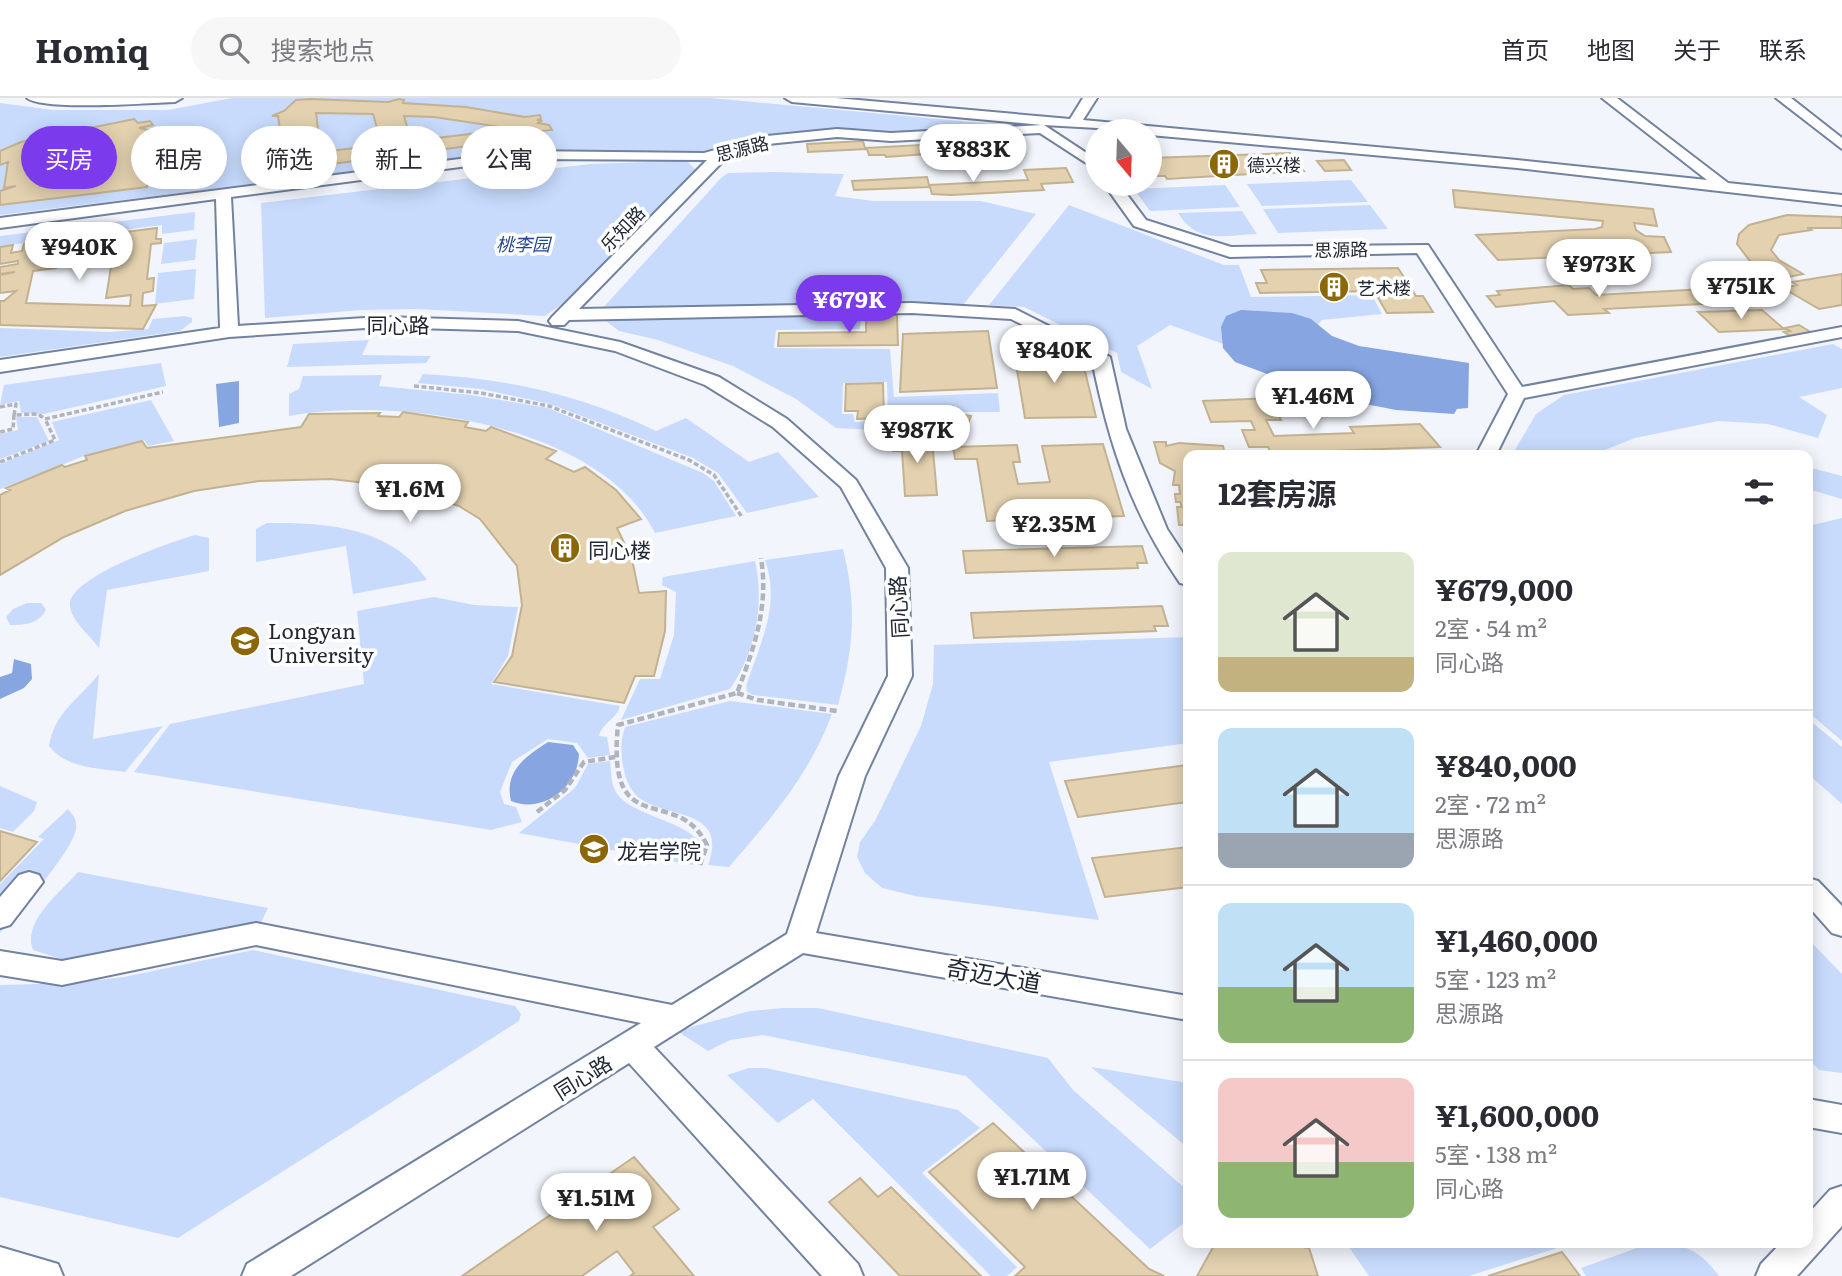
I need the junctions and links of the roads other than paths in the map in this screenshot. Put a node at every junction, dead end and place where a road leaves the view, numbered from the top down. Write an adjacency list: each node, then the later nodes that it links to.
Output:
1 (34, 98): 2 (street)
2 (174, 98)
3 (792, 98): 7 (street)
4 (1090, 98): 7 (street)
5 (1609, 98): 11 (street)
6 (1783, 98): 8 (street)
7 (1075, 123): 11 (street)
8 (1842, 145)
9 (724, 152): 10 (street, 思源路); 12 (street, 思源路); 16 (street, 乐知路)
10 (1085, 158)
11 (1724, 187): 14 (street)
12 (223, 194): 15 (street, 思源路); 17 (street)
13 (1120, 196): 21 (street, 思源路)
14 (1842, 200)
15 (0, 223)
16 (564, 315): 18 (street, 乐知路); 23 (street)
17 (229, 332): 18 (street, 同心路); 20 (street, 同心路)
18 (548, 332): 28 (street, 同心路)
19 (1842, 332): 21 (street)
20 (0, 366)
21 (1517, 394): 22 (street)
22 (1489, 450)
23 (1183, 570)
24 (29, 882): 26 (street)
25 (1813, 893): 27 (street)
26 (0, 917)
27 (1842, 925)
28 (799, 941): 30 (street, 奇迈大道); 31 (street, 同心路)
29 (0, 963): 31 (street)
30 (1183, 1007)
31 (676, 1018): 32 (street, 同心路)
32 (632, 1045): 40 (street, 同心路); 41 (street)
33 (1813, 1114): 34 (street)
34 (1842, 1119)
35 (1842, 1201): 36 (street)
36 (1813, 1233)
37 (1800, 1248): 42 (street)
38 (0, 1263): 39 (street)
39 (45, 1276)
40 (260, 1276)
41 (845, 1276)
42 (1774, 1276)

